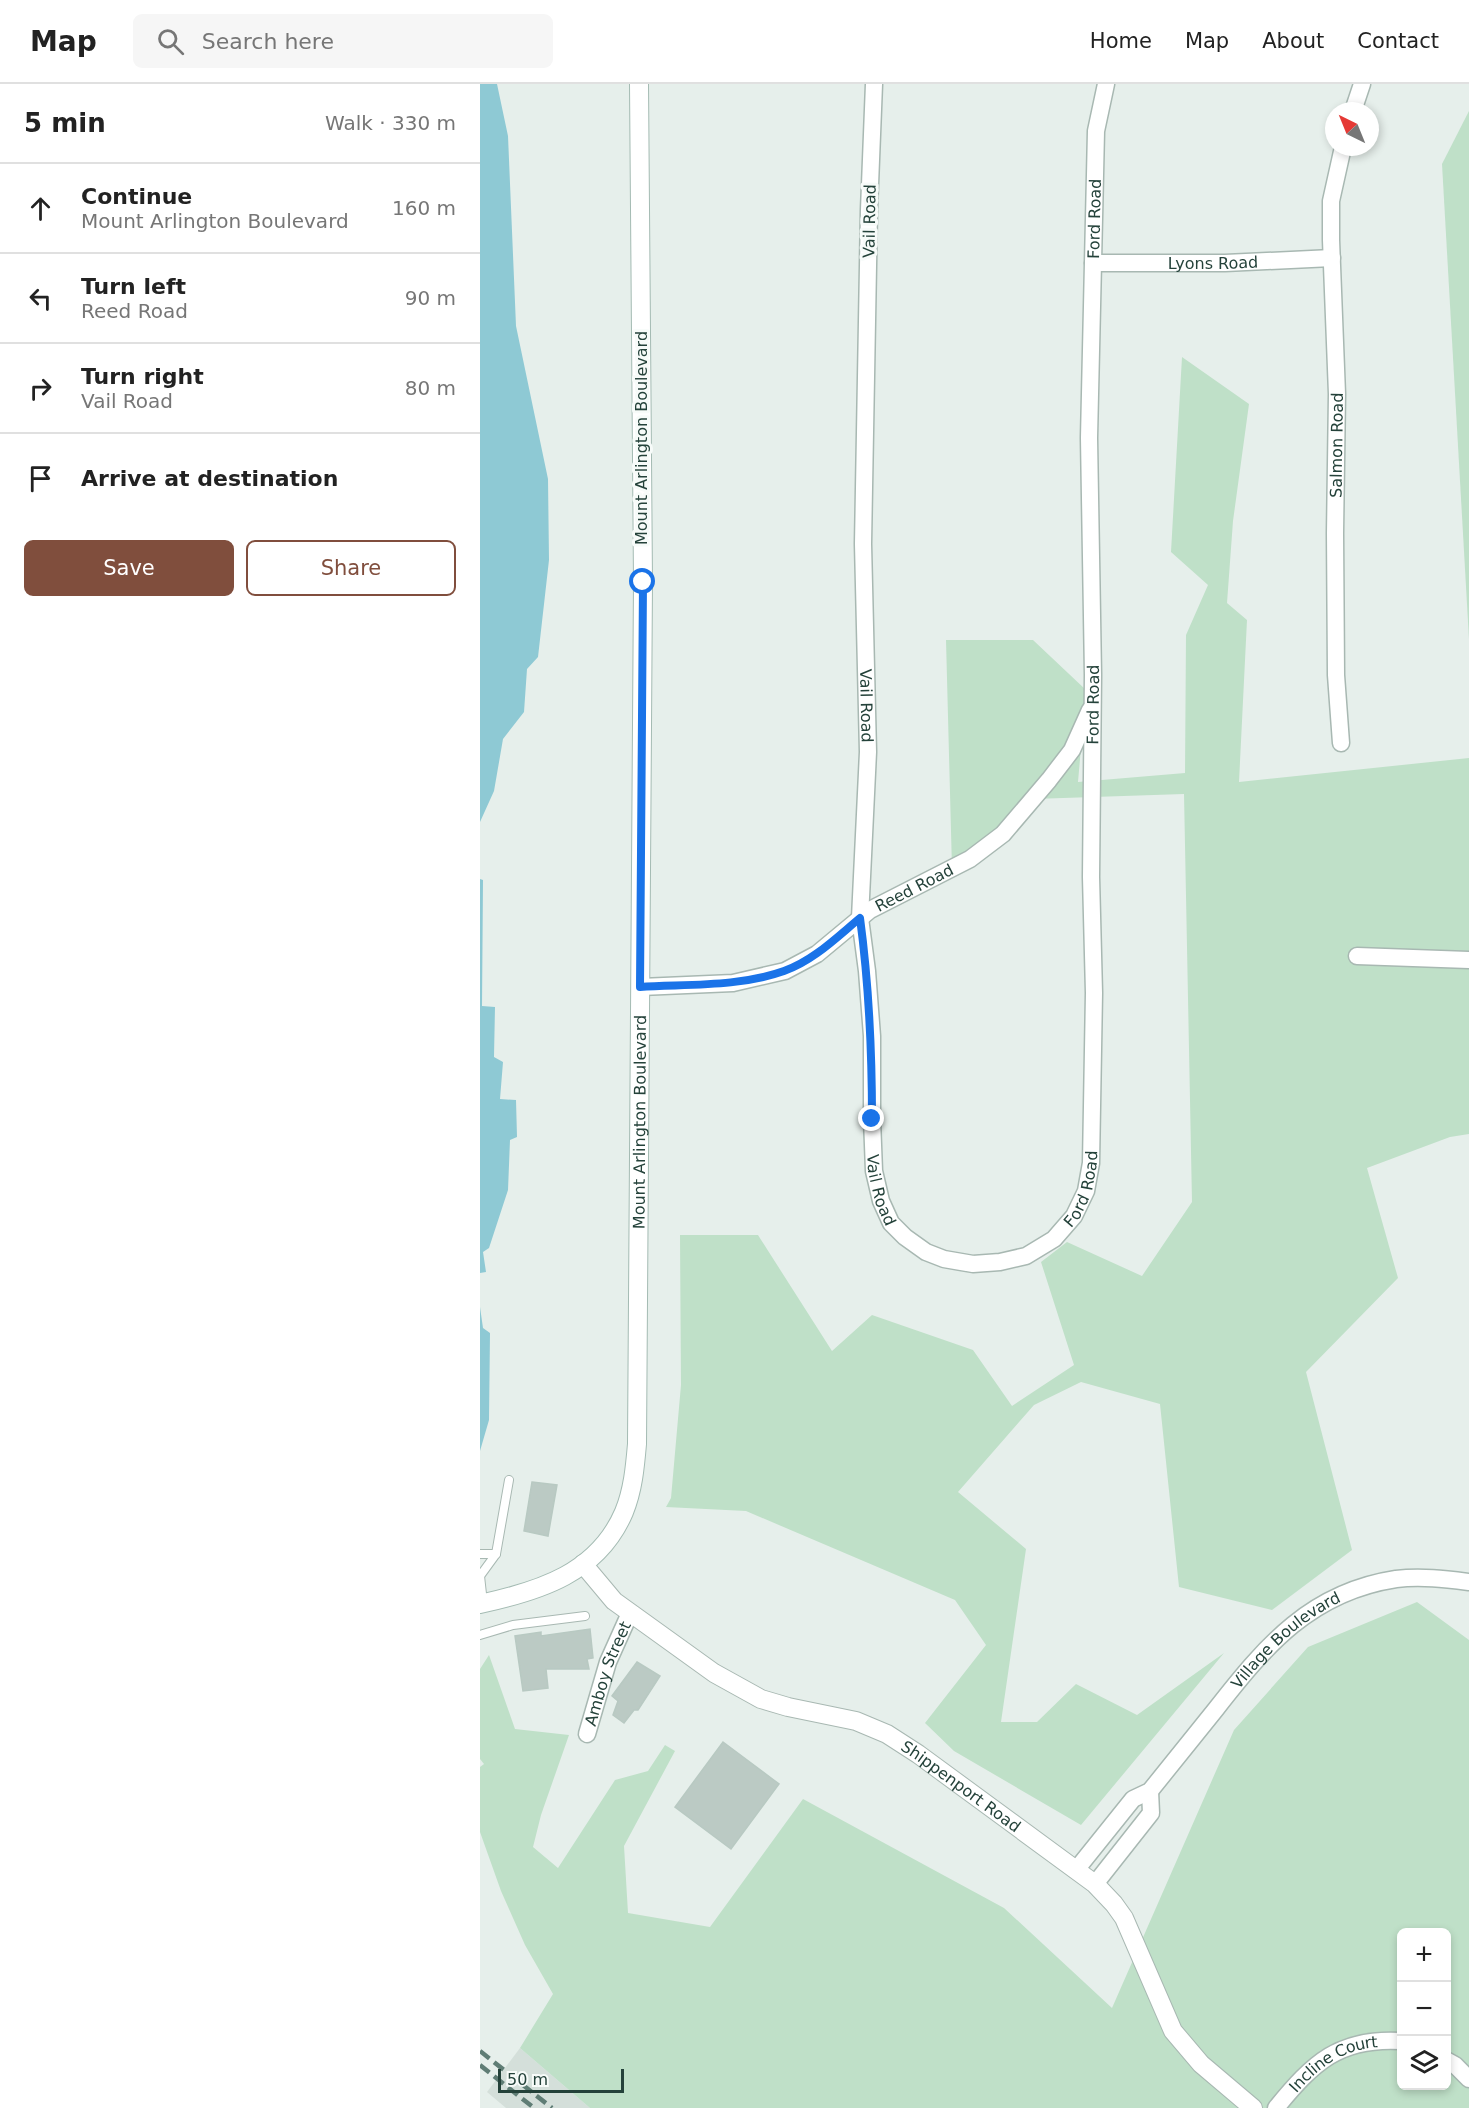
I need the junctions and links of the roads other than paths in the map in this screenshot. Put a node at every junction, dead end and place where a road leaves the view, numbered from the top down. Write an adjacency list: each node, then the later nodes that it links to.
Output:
1 (639, 84): 14 (main road, Mount Arlington Boulevard)
2 (874, 84): 11 (street, Vail Road)
3 (1106, 84): 8 (street, Ford Road)
4 (1362, 84): 5 (street)
5 (1356, 102)
6 (1341, 156): 7 (street, Salmon Road)
7 (1332, 258): 8 (street, Lyons Road); 10 (street, Salmon Road)
8 (1093, 263): 9 (street, Ford Road)
9 (1093, 705): 11 (street, Reed Road); 15 (street, Ford Road)
10 (1341, 742)
11 (860, 918): 14 (street, Reed Road); 15 (street, Vail Road)
12 (1357, 956): 13 (street)
13 (1469, 960)
14 (640, 987): 19 (main road, Mount Arlington Boulevard)
15 (981, 1263)
16 (509, 1480): 18 (lane)
17 (480, 1554): 18 (lane)
18 (495, 1554): 20 (lane)
19 (583, 1564): 22 (main road, Mount Arlington Boulevard); 23 (main road, Shippenport Road)
20 (480, 1576): 22 (lane)
21 (1469, 1582): 27 (street, Village Boulevard)
22 (482, 1603)
23 (630, 1613): 26 (street, Amboy Street); 28 (main road, Shippenport Road)
24 (585, 1616): 25 (lane)
25 (480, 1635)
26 (587, 1734)
27 (1150, 1791): 28 (street, Village Boulevard); 29 (street)
28 (1076, 1870): 29 (main road, Shippenport Road)
29 (1095, 1884): 33 (main road, Shippenport Road)
30 (1397, 2041): 34 (street, Incline Court)
31 (1451, 2063): 32 (street)
32 (1469, 2079)
33 (1253, 2108)
34 (1275, 2108)

